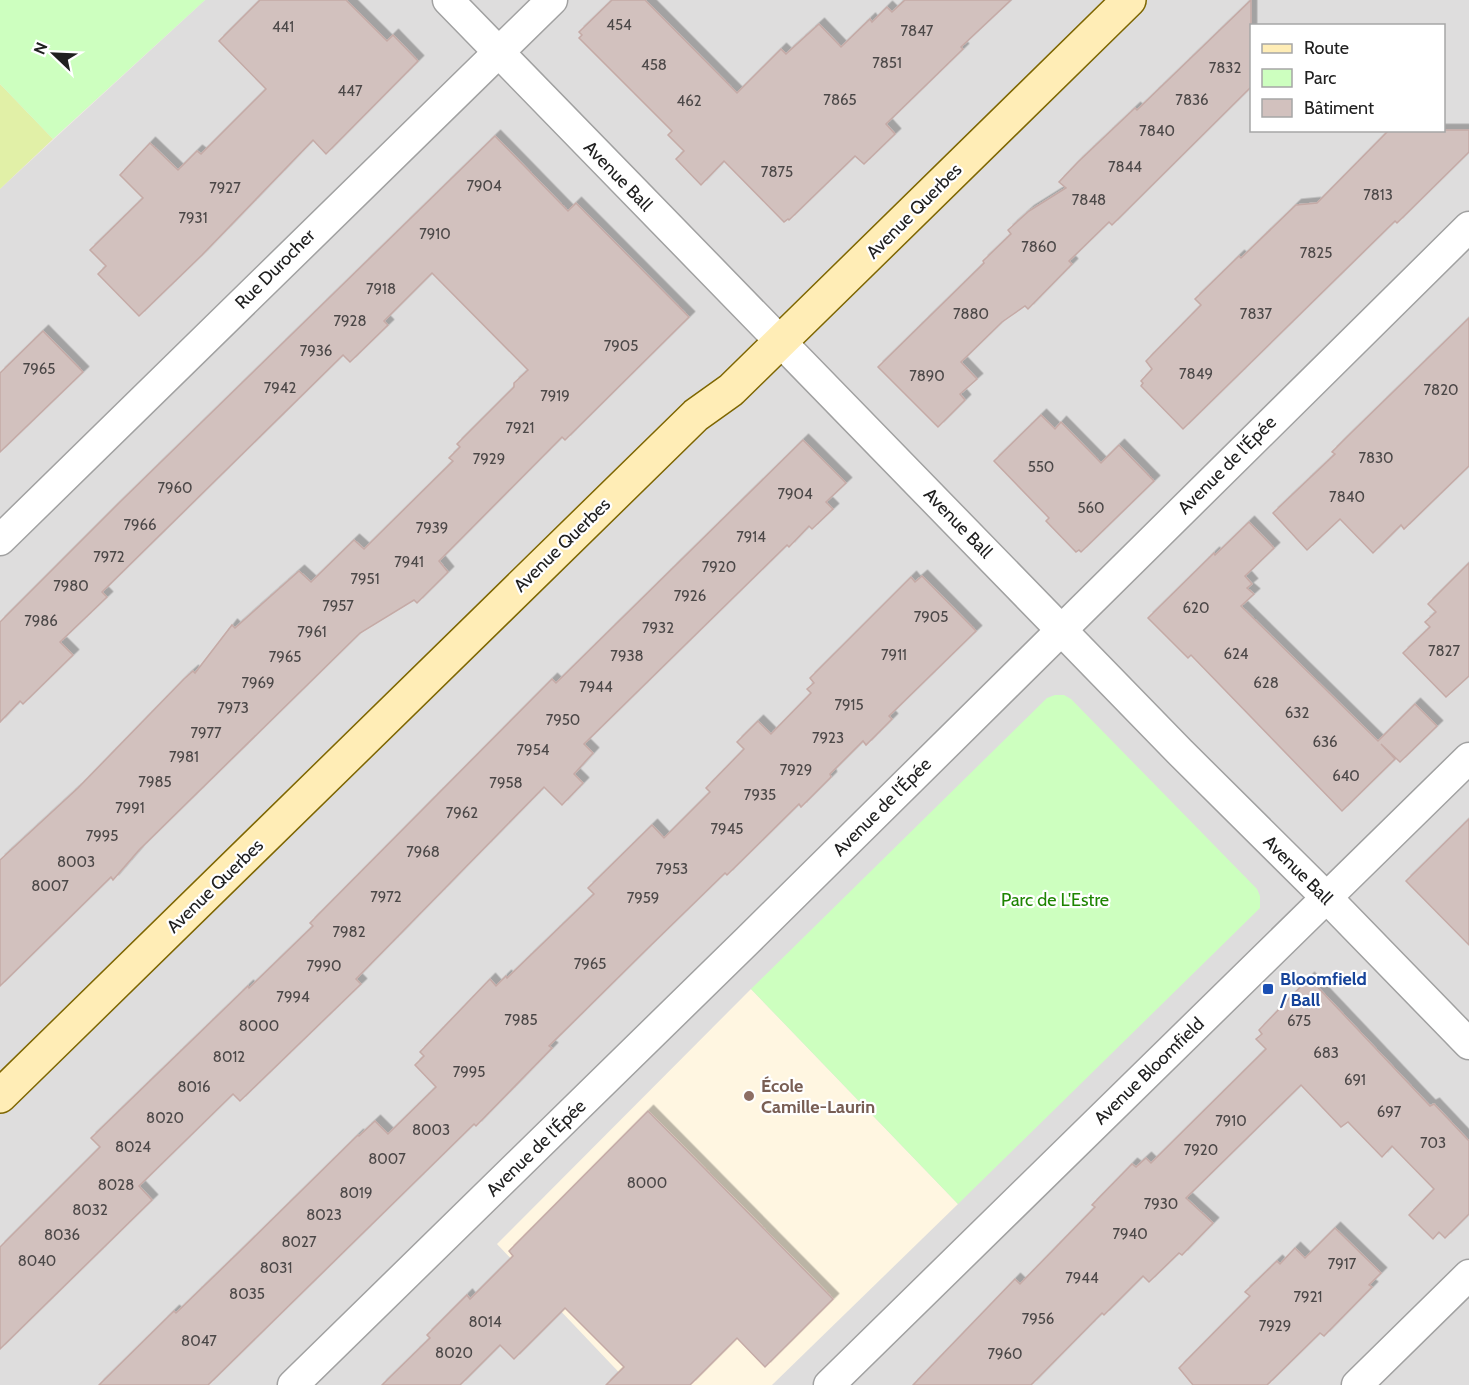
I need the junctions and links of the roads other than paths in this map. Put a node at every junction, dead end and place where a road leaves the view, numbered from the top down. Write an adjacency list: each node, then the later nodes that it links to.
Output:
1 (448, 0): 4 (street, Avenue Ball)
2 (552, 0): 4 (street, Rue Durocher)
3 (1129, 0): 6 (street, Avenue Querbes)
4 (498, 51): 6 (street, Avenue Ball); 7 (street, Rue Durocher)
5 (1469, 226): 8 (street, Avenue de l'Épée)
6 (780, 343): 8 (street, Avenue Ball); 12 (street, Avenue Querbes)
7 (0, 540)
8 (1061, 629): 10 (street, Avenue Ball); 14 (street, Avenue de l'Épée)
9 (1469, 758): 10 (street, Avenue Bloomfield)
10 (1327, 898): 11 (street, Avenue Ball); 15 (street, Avenue Bloomfield)
11 (1469, 1044)
12 (0, 1096)
13 (1469, 1275): 16 (street)
14 (293, 1385)
15 (829, 1385)
16 (1357, 1385)

